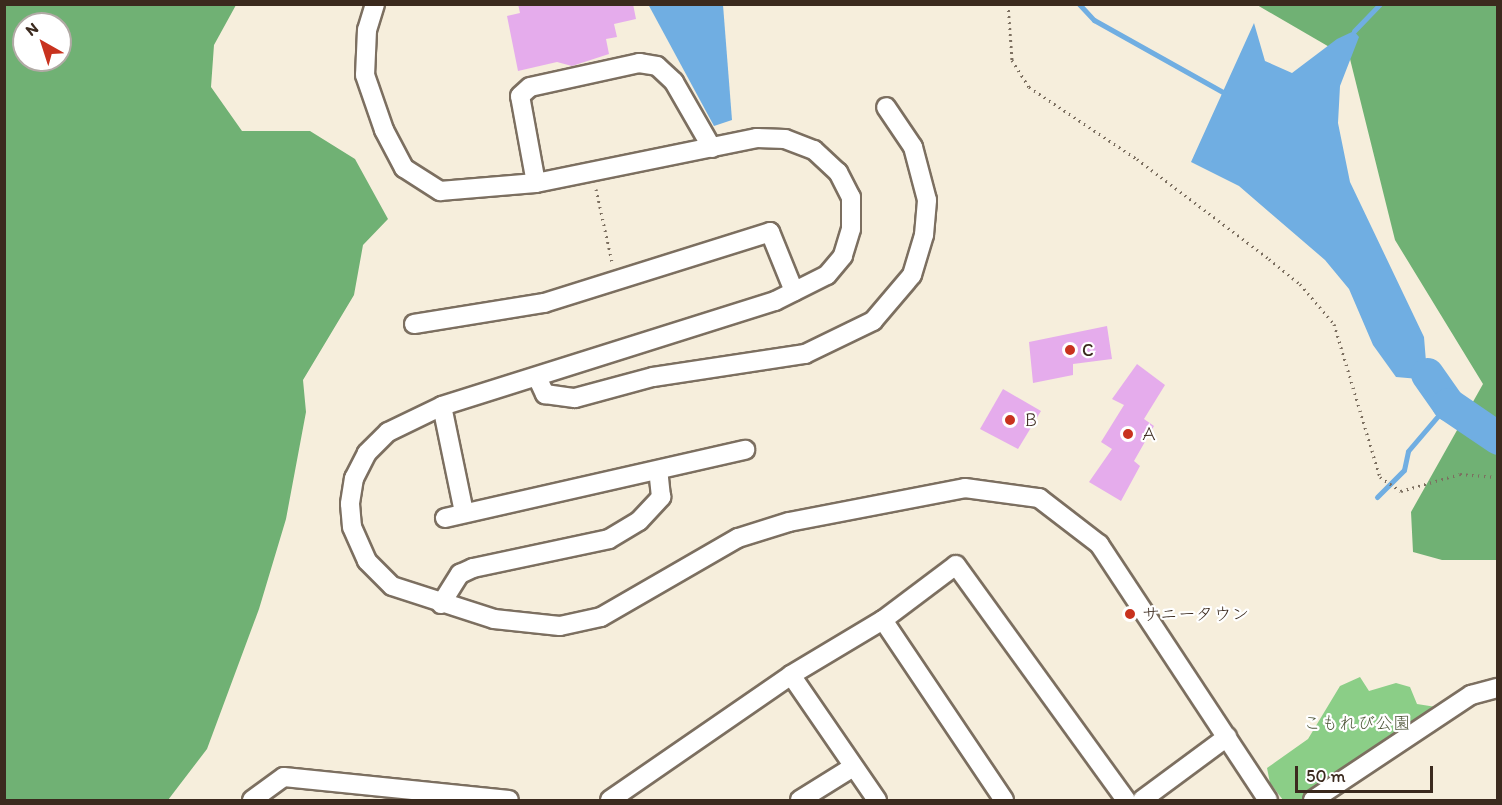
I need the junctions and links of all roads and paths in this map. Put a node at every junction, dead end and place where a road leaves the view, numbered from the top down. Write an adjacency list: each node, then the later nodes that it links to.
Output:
1 (375, 4): 6 (street)
2 (1008, 4): 14 (path)
3 (886, 107): 10 (street)
4 (712, 148): 5 (street); 6 (street); 8 (street)
5 (592, 172): 6 (street); 7 (path)
6 (536, 183)
7 (615, 278): 8 (street); 9 (street)
8 (794, 291): 10 (street)
9 (414, 324)
10 (537, 377): 11 (street)
11 (442, 406): 15 (street); 17 (street)
12 (746, 450): 13 (street)
13 (658, 470): 15 (street); 17 (street)
14 (1497, 477)
15 (464, 512): 16 (street)
16 (445, 518)
17 (441, 604): 21 (street)
18 (883, 620): 19 (street); 30 (street); 31 (street)
19 (791, 675): 22 (street); 27 (street)
20 (1497, 688): 23 (street)
21 (1227, 737): 32 (street); 33 (street)
22 (853, 767): 28 (street); 29 (street)
23 (1338, 794): 34 (street)
24 (419, 796): 25 (street); 26 (street)
25 (252, 801)
26 (509, 801)
27 (610, 801)
28 (800, 801)
29 (877, 801)
30 (1004, 801)
31 (1126, 801)
32 (1142, 801)
33 (1268, 801)
34 (1313, 801)

